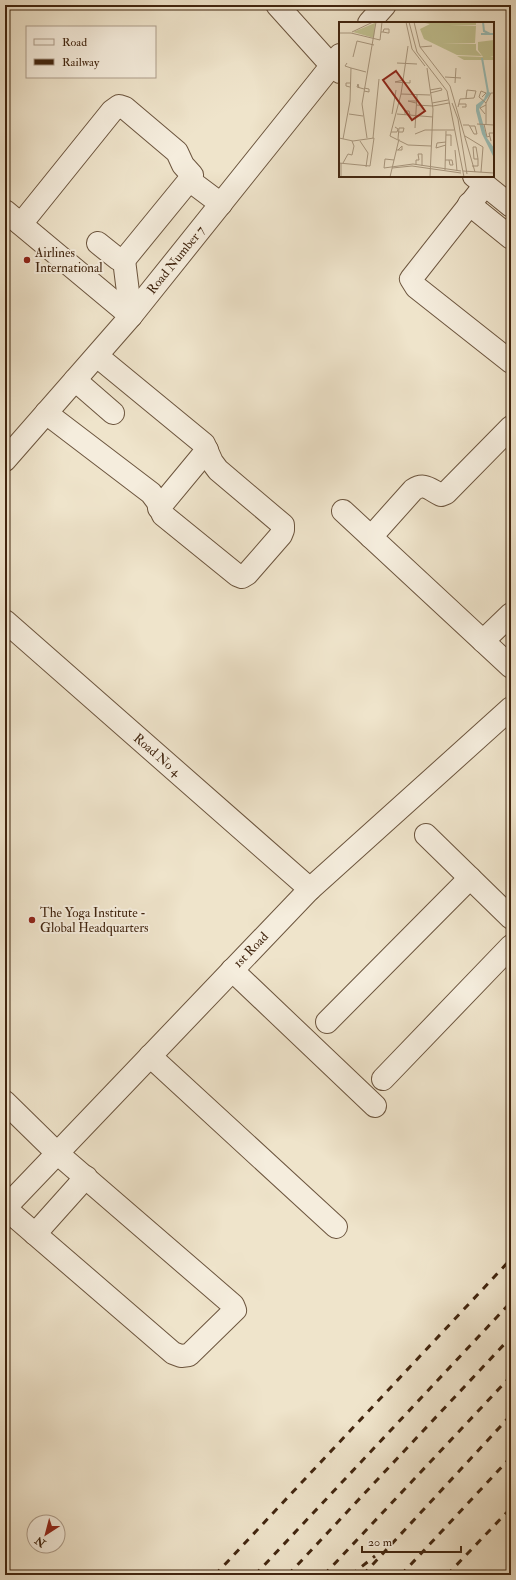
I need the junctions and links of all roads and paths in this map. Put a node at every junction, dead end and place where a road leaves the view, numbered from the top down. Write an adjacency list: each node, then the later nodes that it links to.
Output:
1 (277, 5): 4 (street)
2 (385, 5): 3 (street)
3 (370, 22)
4 (337, 64): 7 (street, Road Number 7)
5 (189, 180): 7 (street); 10 (street); 13 (street)
6 (479, 180): 8 (street); 9 (street)
7 (221, 204): 14 (street, Road Number 7)
8 (469, 204): 11 (street); 16 (street)
9 (511, 206)
10 (13, 217): 14 (street)
11 (511, 238)
12 (98, 243): 13 (street)
13 (124, 260): 14 (street)
14 (131, 316): 15 (street, Road Number 7)
15 (97, 356): 17 (street, Road Number 7); 21 (street)
16 (511, 362)
17 (75, 380): 18 (street); 19 (street, Road Number 7)
18 (113, 413)
19 (46, 414): 22 (street, Road Number 7); 23 (street)
20 (511, 427): 25 (street)
21 (207, 450): 23 (street); 23 (street)
22 (5, 460)
23 (159, 508)
24 (343, 511): 25 (street)
25 (371, 537): 28 (street)
26 (511, 614): 28 (street)
27 (5, 621): 33 (street, Road No 4)
28 (483, 641): 29 (street)
29 (511, 667)
30 (511, 708): 33 (street, 1st Road)
31 (426, 835): 32 (street)
32 (470, 878): 34 (street); 37 (street)
33 (310, 889): 36 (street, 1st Road)
34 (511, 918)
35 (511, 946): 39 (street)
36 (232, 970): 38 (street, 1st Road); 41 (street)
37 (327, 1022)
38 (150, 1056): 42 (street, 1st Road); 45 (street)
39 (383, 1079)
40 (5, 1102): 42 (street)
41 (376, 1106)
42 (57, 1153): 43 (street); 44 (street, 1st Road)
43 (86, 1177): 46 (street); 46 (street)
44 (5, 1208): 46 (street)
45 (336, 1227)
46 (36, 1234)

